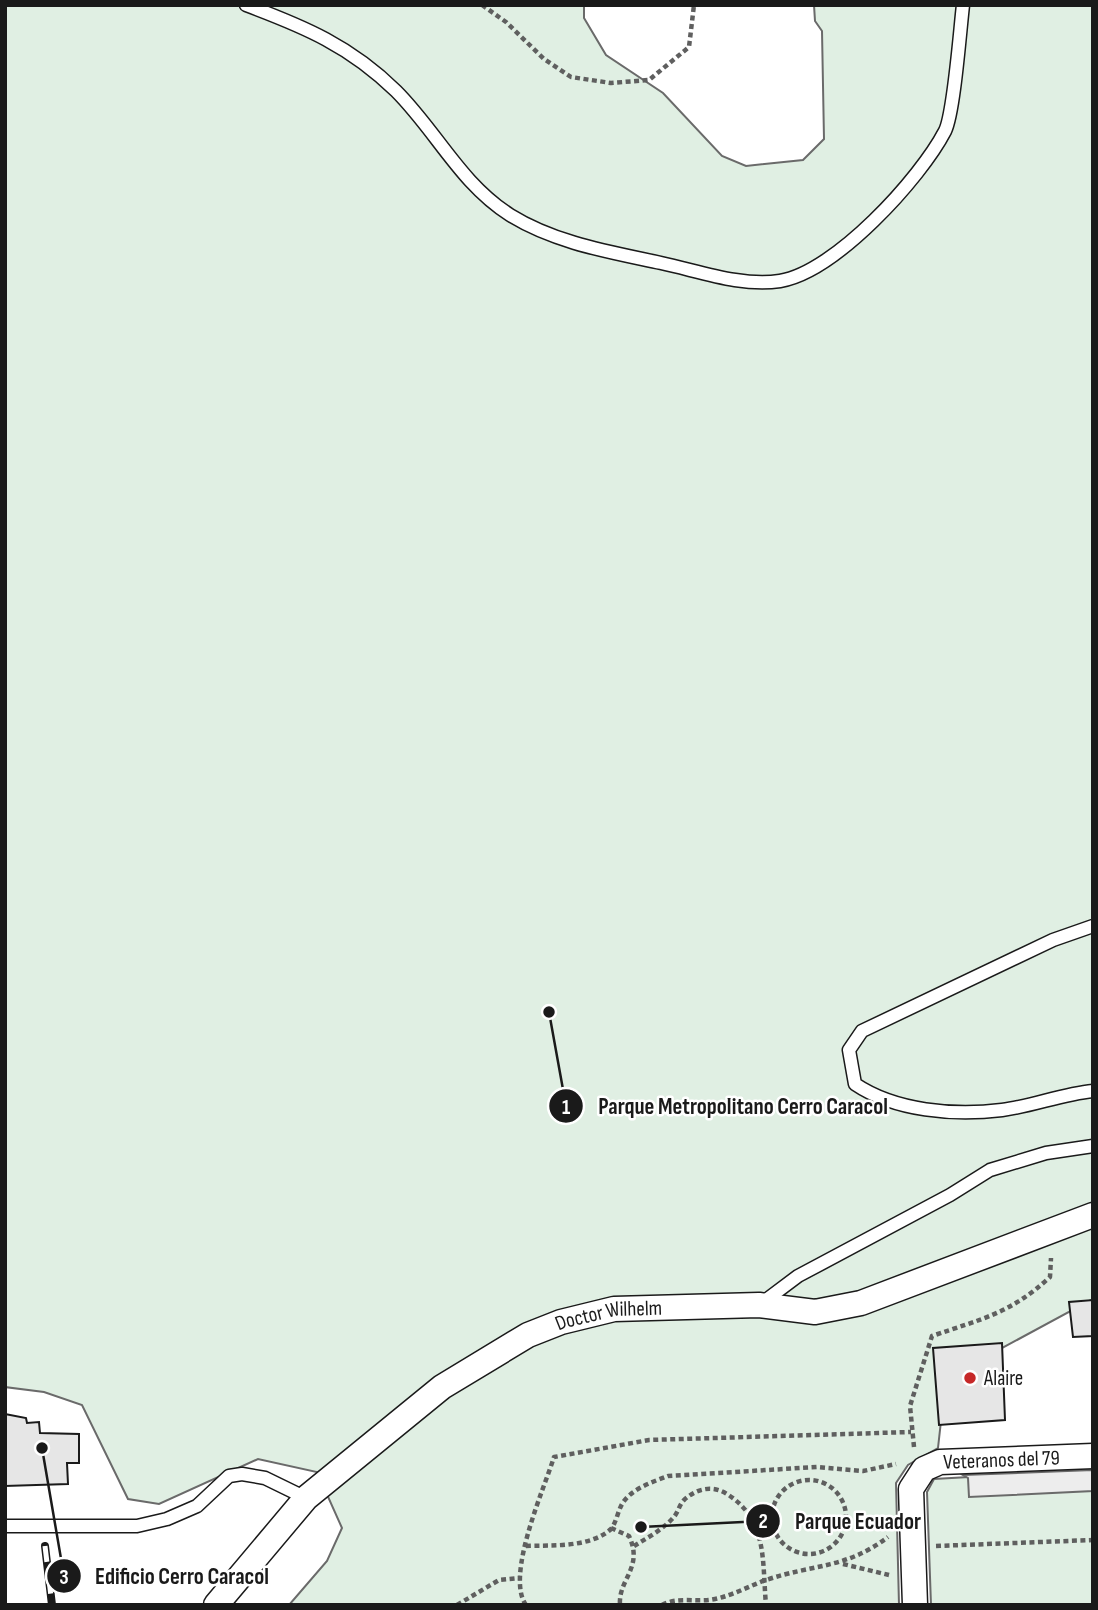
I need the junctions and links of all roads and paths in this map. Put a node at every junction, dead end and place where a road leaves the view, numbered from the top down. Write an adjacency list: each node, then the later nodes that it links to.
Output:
1 (246, 5): 4 (lane)
2 (482, 5): 3 (path)
3 (694, 5)
4 (963, 5)
5 (1093, 926): 6 (lane)
6 (1093, 1091)
7 (1093, 1146): 10 (lane)
8 (1093, 1214): 9 (street, Doctor Wilhelm)
9 (1052, 1230): 10 (street, Doctor Wilhelm); 11 (path)
10 (759, 1305): 15 (street, Doctor Wilhelm)
11 (911, 1432): 12 (path); 22 (path)
12 (915, 1454)
13 (1093, 1456): 16 (street, Veteranos del 79)
14 (907, 1458): 19 (path)
15 (306, 1498): 18 (lane); 29 (street, Doctor Wilhelm)
16 (912, 1518): 25 (path); 28 (street, Veteranos del 79)
17 (773, 1524): 17 (path); 20 (path)
18 (5, 1525)
19 (611, 1528): 22 (path); 23 (path)
20 (758, 1529): 23 (path); 27 (path)
21 (1093, 1540): 24 (path)
22 (526, 1546): 26 (path)
23 (634, 1546): 32 (path)
24 (936, 1546)
25 (842, 1564): 27 (path); 28 (path)
26 (520, 1578): 30 (path); 31 (path)
27 (764, 1581): 33 (path); 34 (path)
28 (915, 1595)
29 (216, 1605)
30 (457, 1605)
31 (526, 1605)
32 (620, 1605)
33 (662, 1605)
34 (766, 1605)

